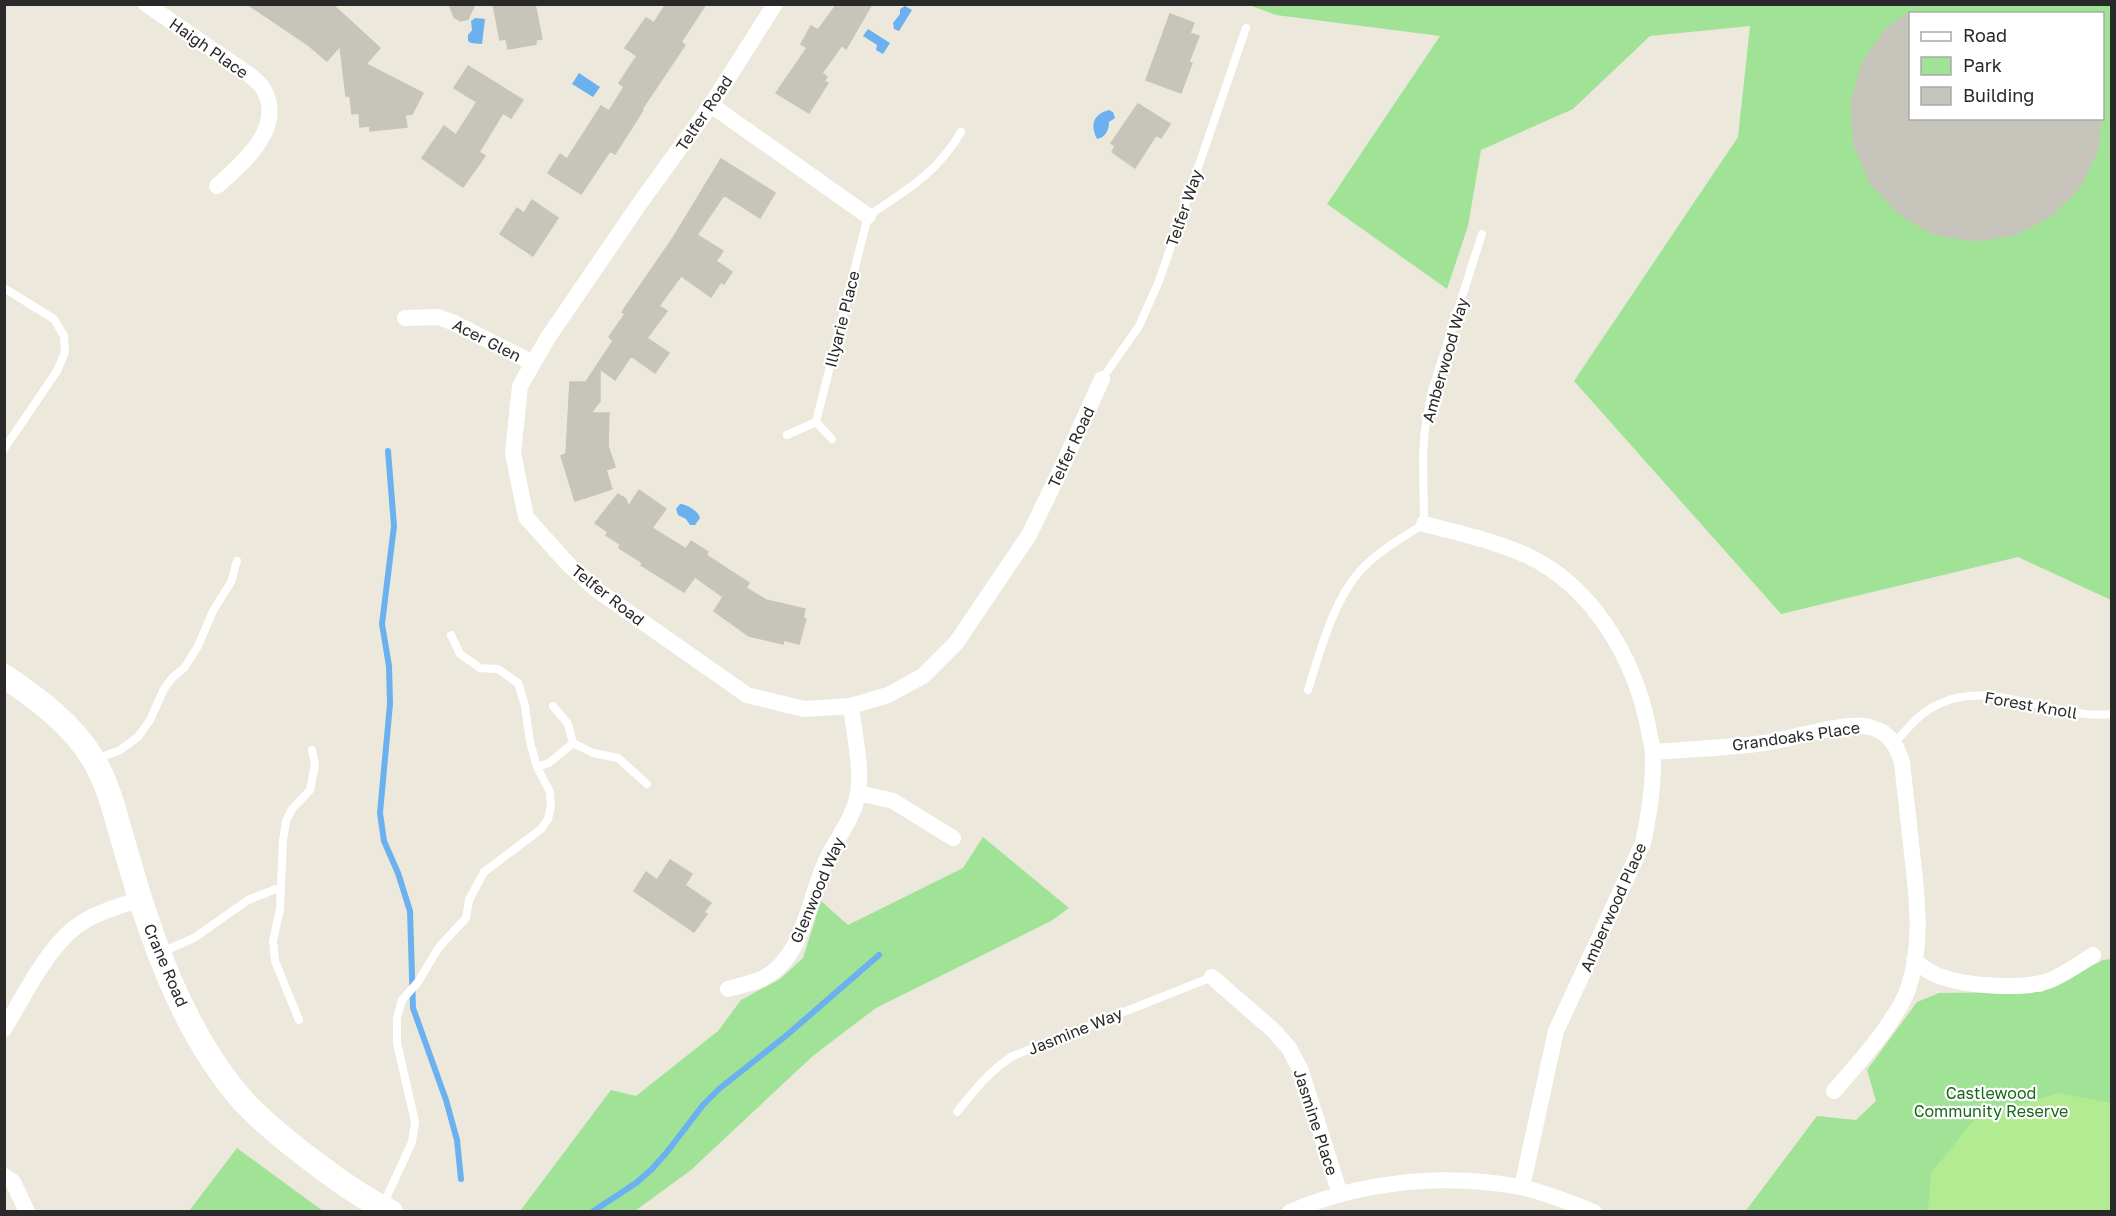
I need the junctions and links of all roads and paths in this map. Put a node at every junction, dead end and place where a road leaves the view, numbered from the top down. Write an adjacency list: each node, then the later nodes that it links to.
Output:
1 (146, 4): 6 (street, Haigh Place)
2 (775, 4): 4 (street, Telfer Road)
3 (1246, 28): 12 (lane, Telfer Way)
4 (711, 105): 7 (street); 11 (street, Telfer Road)
5 (961, 132): 7 (lane)
6 (217, 186)
7 (868, 216): 13 (lane, Illyarie Place)
8 (1482, 234): 17 (lane, Amberwood Way)
9 (4, 288): 16 (lane)
10 (405, 318): 11 (street, Acer Glen)
11 (533, 363): 23 (street, Telfer Road)
12 (1102, 379): 23 (street, Telfer Road)
13 (816, 422): 14 (lane); 15 (lane)
14 (788, 435)
15 (832, 440)
16 (4, 449)
17 (1424, 524): 21 (lane); 28 (street, Amberwood Place)
18 (237, 561): 29 (lane)
19 (452, 635): 30 (lane)
20 (4, 676): 29 (street, Crane Road)
21 (1308, 690)
22 (553, 706): 26 (lane)
23 (850, 706): 32 (street, Glenwood Way)
24 (2112, 714): 25 (lane, Forest Knoll)
25 (1894, 742): 28 (street, Grandoaks Place); 38 (street)
26 (573, 743): 30 (lane); 31 (lane)
27 (312, 750): 34 (lane)
28 (1653, 752): 46 (street, Amberwood Place)
29 (94, 760): 35 (street, Crane Road)
30 (537, 767): 48 (lane)
31 (647, 784)
32 (859, 793): 33 (street); 40 (street, Glenwood Way)
33 (953, 838)
34 (281, 887): 36 (lane); 41 (lane)
35 (140, 899): 36 (street, Crane Road); 42 (street)
36 (159, 953): 48 (street, Crane Road)
37 (2093, 955): 38 (street)
38 (1914, 960): 43 (street)
39 (1212, 977): 44 (lane, Jasmine Way); 47 (street, Jasmine Place)
40 (728, 989)
41 (299, 1020)
42 (4, 1029)
43 (1834, 1091)
44 (957, 1112)
45 (4, 1176): 49 (street)
46 (1522, 1188): 47 (street); 51 (street)
47 (1340, 1194): 50 (street)
48 (386, 1209)
49 (27, 1212)
50 (1290, 1212)
51 (1594, 1212)

